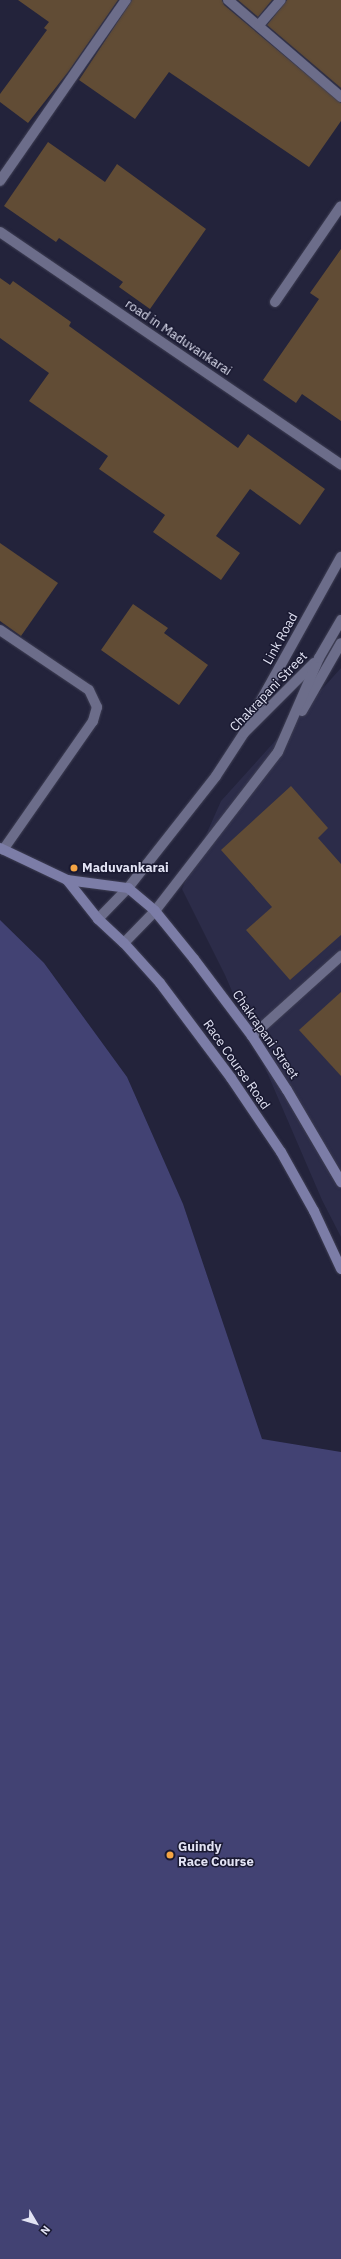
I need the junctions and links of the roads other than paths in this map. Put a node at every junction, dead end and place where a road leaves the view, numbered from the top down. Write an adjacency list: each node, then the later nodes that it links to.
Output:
1 (126, 0): 6 (street)
2 (228, 0): 4 (street)
3 (280, 0): 4 (street)
4 (259, 25): 5 (street)
5 (341, 97)
6 (0, 181)
7 (341, 206): 9 (street)
8 (0, 232): 10 (street, road in Maduvankarai)
9 (275, 302)
10 (341, 465)
11 (341, 558): 16 (street, Link Road)
12 (341, 620): 15 (street)
13 (0, 630): 18 (street)
14 (341, 643): 17 (street)
15 (319, 658): 16 (street, Chakrapani Street); 17 (street, Chakrapani Street)
16 (244, 733): 20 (street, Chakrapani Street)
17 (278, 752): 21 (street, Chakrapani Street)
18 (2, 849): 19 (main road)
19 (67, 880): 20 (main road); 22 (main road, Race Course Road)
20 (128, 888): 21 (main road, Chakrapani Street); 22 (street, Chakrapani Street)
21 (155, 911): 23 (street, Chakrapani Street); 25 (main road, Chakrapani Street)
22 (98, 919): 23 (main road, Race Course Road)
23 (124, 943): 27 (main road, Race Course Road)
24 (341, 956): 25 (street)
25 (252, 1036): 26 (main road, Chakrapani Street)
26 (341, 1182)
27 (341, 1269)

